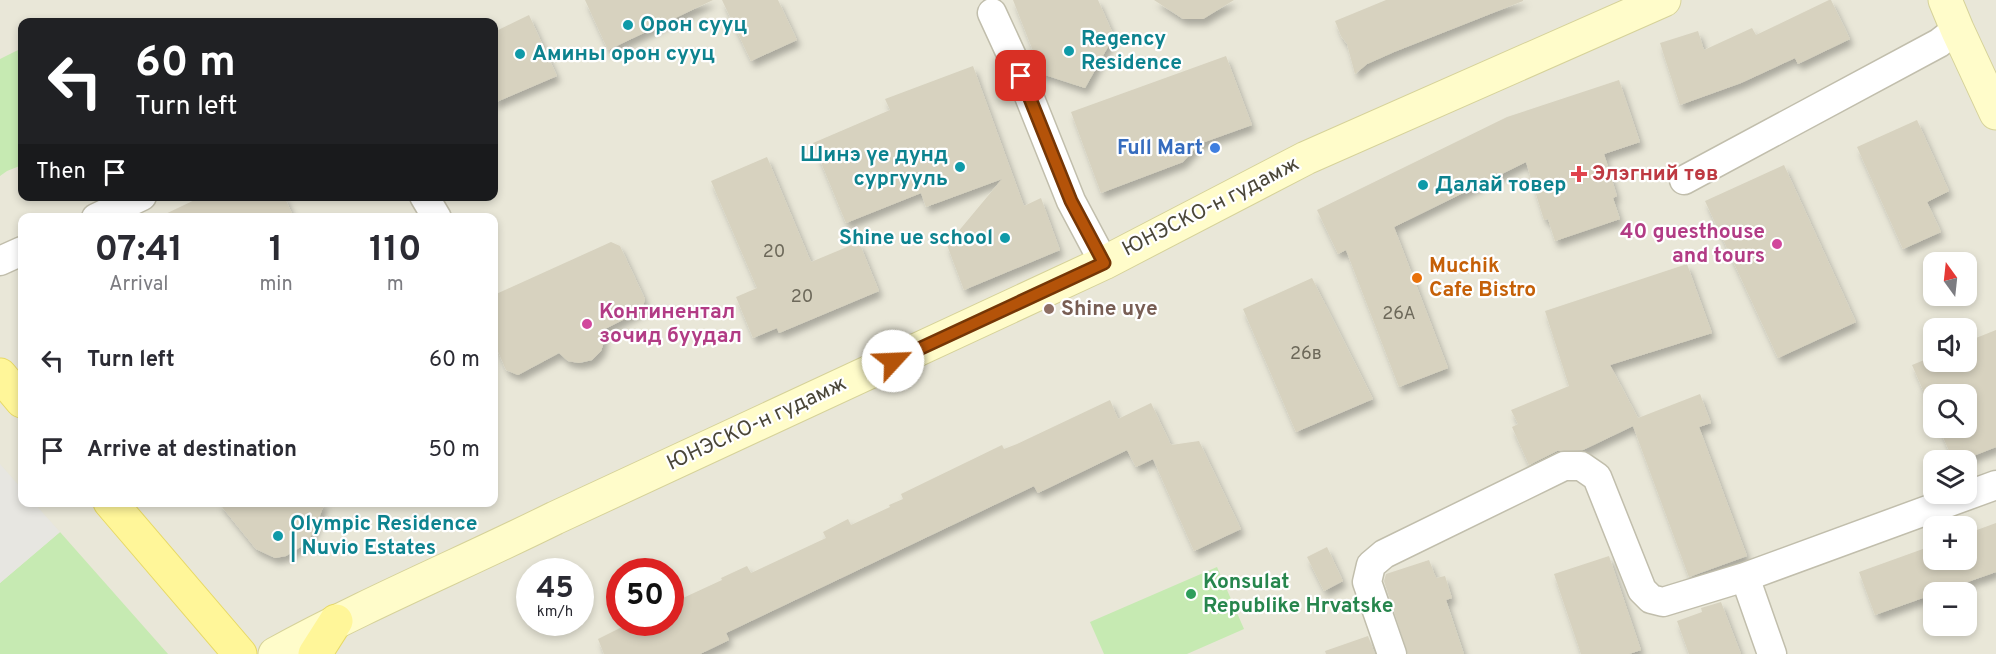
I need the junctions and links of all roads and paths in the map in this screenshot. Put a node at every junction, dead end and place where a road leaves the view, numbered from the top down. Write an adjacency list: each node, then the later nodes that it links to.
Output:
1 (1664, 0): 10 (main road, ЮНЭСКО-н гудамж)
2 (992, 13): 10 (street)
3 (1951, 14): 4 (main road); 5 (street)
4 (1996, 113)
5 (1684, 180)
6 (132, 201): 7 (street)
7 (106, 213)
8 (18, 253): 9 (street)
9 (0, 261)
10 (1104, 263): 16 (main road, ЮНЭСКО-н гудамж)
11 (0, 375): 12 (main road)
12 (18, 396)
13 (1996, 485): 15 (street)
14 (114, 507): 17 (main road)
15 (1745, 577): 20 (street); 21 (street)
16 (336, 621): 18 (main road, ЮНЭСКО-н гудамж); 19 (main road)
17 (240, 654)
18 (275, 654)
19 (315, 654)
20 (1392, 654)
21 (1772, 654)

